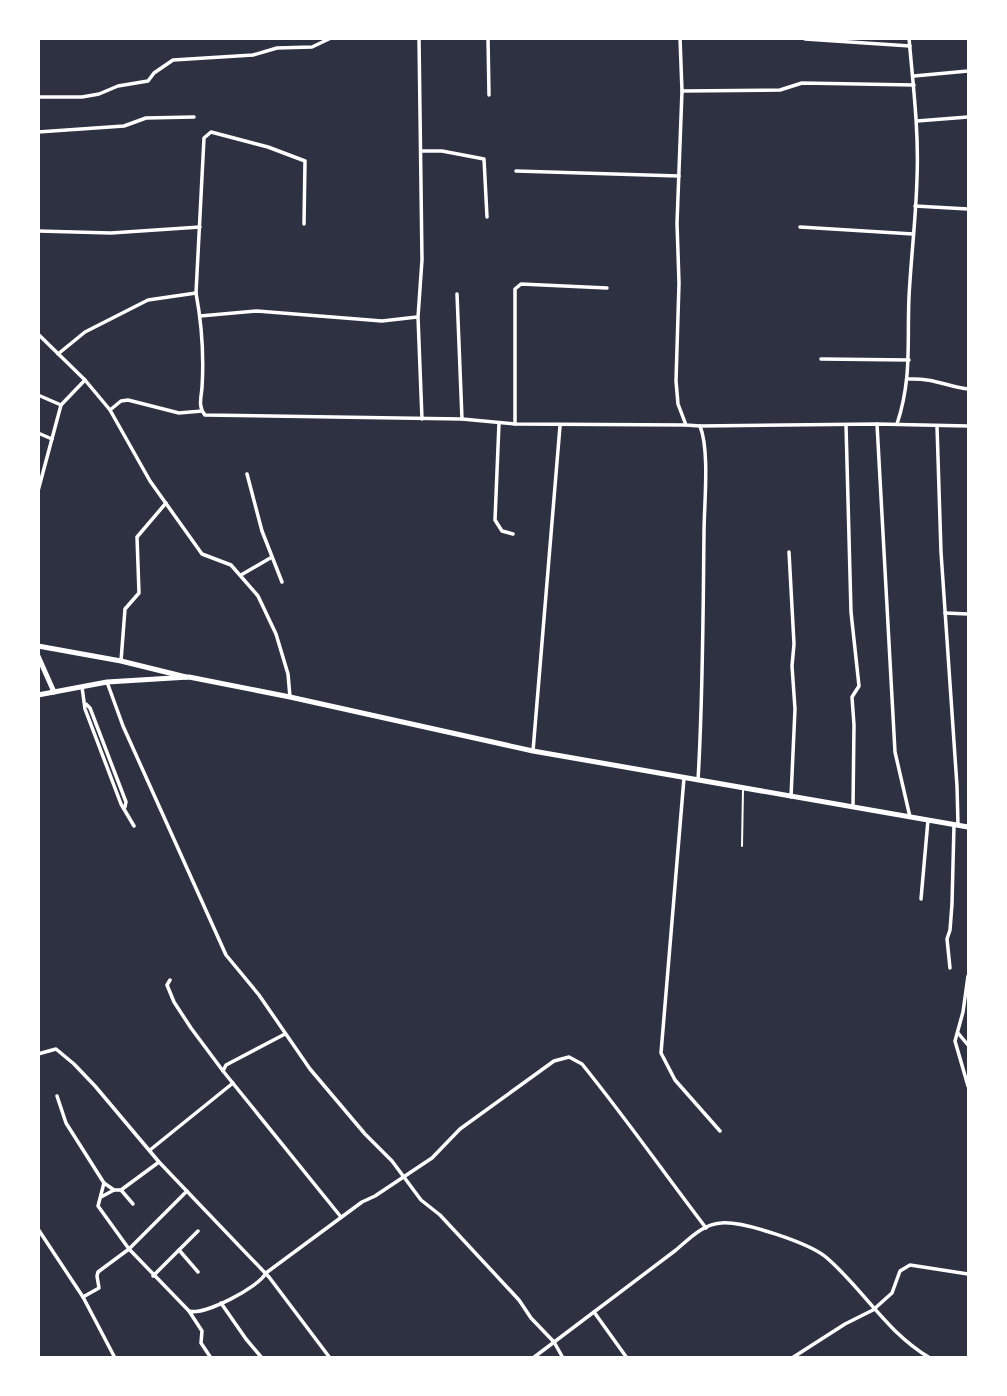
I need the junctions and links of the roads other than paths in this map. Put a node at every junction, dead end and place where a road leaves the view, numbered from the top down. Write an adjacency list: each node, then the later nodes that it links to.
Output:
1 (331, 38): 13 (street)
2 (419, 38): 18 (street)
3 (488, 38): 12 (street)
4 (680, 38): 11 (street)
5 (909, 38): 7 (street)
6 (805, 39): 7 (street)
7 (910, 46): 9 (street)
8 (968, 71): 9 (street)
9 (914, 76): 10 (street)
10 (914, 85): 11 (street); 16 (street)
11 (682, 91): 20 (street)
12 (489, 95)
13 (38, 97)
14 (194, 117): 17 (street)
15 (968, 117): 16 (street)
16 (917, 121): 21 (street)
17 (38, 132)
18 (422, 151): 23 (street); 33 (street)
19 (516, 171): 20 (street)
20 (679, 176): 52 (street)
21 (915, 206): 22 (street); 28 (street)
22 (968, 209)
23 (487, 217)
24 (304, 224): 25 (street)
25 (200, 227): 27 (street); 30 (street)
26 (800, 227): 28 (street)
27 (38, 231)
28 (913, 234): 37 (street)
29 (607, 288): 48 (street)
30 (196, 293): 32 (street); 35 (street)
31 (457, 294): 46 (street)
32 (200, 316): 33 (street); 44 (street)
33 (418, 317): 45 (street)
34 (38, 334): 35 (street)
35 (58, 354): 39 (street)
36 (821, 359): 37 (street)
37 (909, 360): 38 (street)
38 (909, 379): 40 (street); 50 (street)
39 (85, 380): 42 (street); 43 (street)
40 (968, 389)
41 (38, 394): 42 (street)
42 (61, 405): 58 (street)
43 (110, 410): 44 (street); 61 (street)
44 (202, 411): 45 (street)
45 (422, 419): 46 (street)
46 (462, 419): 47 (street)
47 (499, 423): 48 (street); 62 (street)
48 (515, 424): 51 (street)
49 (877, 424): 50 (street); 53 (street); 84 (street)
50 (897, 424): 55 (street)
51 (560, 425): 52 (street); 78 (street)
52 (686, 425): 54 (street)
53 (846, 425): 54 (street); 83 (street)
54 (700, 426): 80 (street)
55 (937, 426): 56 (street); 67 (street)
56 (968, 426)
57 (38, 433): 58 (street)
58 (52, 439): 60 (street)
59 (247, 474): 64 (street)
60 (38, 491)
61 (166, 503): 65 (street); 71 (street)
62 (513, 534)
63 (789, 552): 82 (street)
64 (272, 557): 65 (street); 66 (street)
65 (241, 575): 77 (street)
66 (282, 582)
67 (945, 613): 68 (street); 86 (street)
68 (968, 614)
69 (38, 646): 71 (main road)
70 (38, 656): 75 (main road)
71 (121, 661): 72 (main road)
72 (189, 677): 73 (main road); 77 (main road)
73 (107, 682): 74 (main road); 96 (street)
74 (82, 687): 75 (main road); 87 (street)
75 (54, 692): 76 (main road)
76 (38, 695)
77 (290, 697): 78 (main road)
78 (533, 751): 79 (main road)
79 (684, 778): 80 (main road); 103 (street)
80 (698, 781): 81 (main road)
81 (743, 788): 82 (main road); 89 (lane)
82 (791, 797): 83 (main road)
83 (853, 807): 84 (main road)
84 (910, 817): 85 (main road)
85 (928, 820): 86 (main road); 90 (street)
86 (956, 825): 88 (main road); 91 (street)
87 (134, 826)
88 (968, 827)
89 (742, 846)
90 (921, 899)
91 (950, 968)
92 (968, 976): 94 (street)
93 (170, 980): 99 (street)
94 (966, 1012): 95 (street)
95 (958, 1033): 97 (street); 101 (street)
96 (285, 1034): 99 (street); 106 (street)
97 (968, 1045)
98 (38, 1054): 104 (street)
99 (223, 1071): 100 (street)
100 (233, 1083): 104 (street); 113 (street)
101 (968, 1086)
102 (57, 1096): 107 (street)
103 (720, 1131)
104 (150, 1151): 105 (street)
105 (159, 1163): 108 (street); 110 (street)
106 (404, 1177): 113 (street); 114 (street); 128 (street)
107 (104, 1182): 109 (street); 111 (street)
108 (121, 1189): 109 (street); 112 (street)
109 (114, 1190): 111 (street)
110 (187, 1191): 117 (street); 120 (street)
111 (101, 1197): 117 (street)
112 (133, 1204)
113 (341, 1217): 120 (street)
114 (706, 1228): 125 (street); 127 (street)
115 (38, 1229): 123 (street)
116 (198, 1231): 118 (street)
117 (129, 1249): 122 (street); 123 (street)
118 (179, 1250): 119 (street); 122 (street)
119 (198, 1272)
120 (265, 1273): 124 (street); 132 (street)
121 (968, 1274): 125 (street)
122 (153, 1276): 126 (street)
123 (83, 1297): 129 (street)
124 (221, 1303): 126 (street); 131 (street)
125 (873, 1310): 136 (street); 137 (street)
126 (189, 1311): 130 (street)
127 (594, 1312): 128 (street); 135 (street)
128 (554, 1342): 133 (street); 134 (street)
129 (115, 1357)
130 (211, 1357)
131 (262, 1357)
132 (330, 1357)
133 (533, 1357)
134 (562, 1357)
135 (627, 1357)
136 (792, 1357)
137 (930, 1357)

